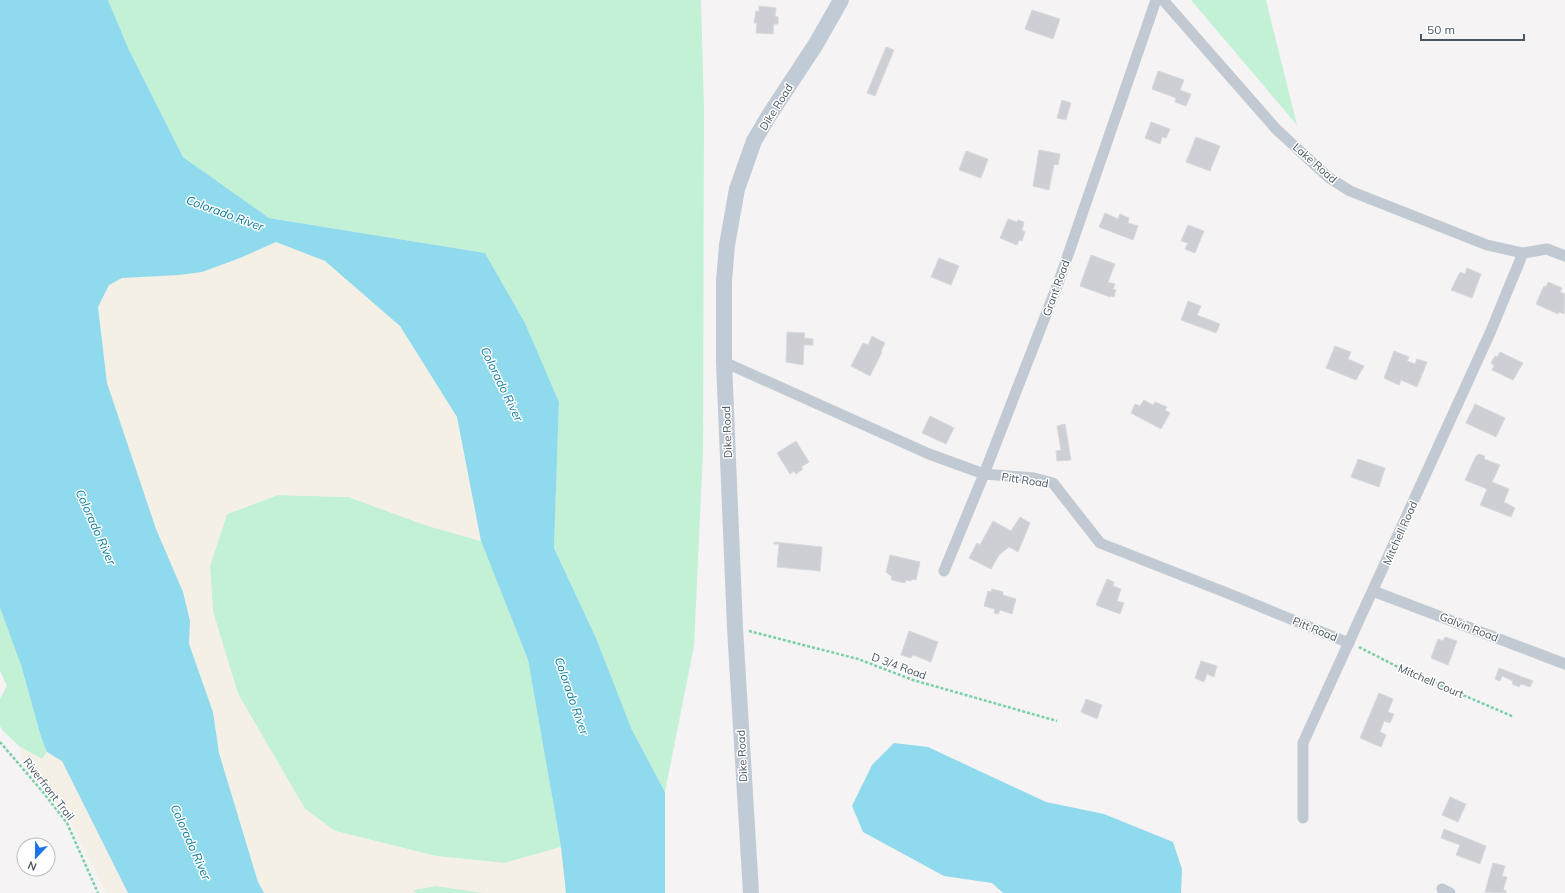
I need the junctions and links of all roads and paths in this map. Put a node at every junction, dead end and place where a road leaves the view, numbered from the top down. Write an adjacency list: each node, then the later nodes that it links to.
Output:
1 (842, 0): 6 (street, Dike Road)
2 (1156, 0): 7 (street, Grant Road)
3 (1163, 0): 4 (street, Lake Road)
4 (1523, 253): 5 (street, Lake Road); 9 (street, Mitchell Road)
5 (1565, 256)
6 (724, 362): 7 (street, Pitt Road); 10 (street, Dike Road)
7 (984, 474): 8 (street, Grant Road); 11 (street, Pitt Road)
8 (944, 571)
9 (1373, 591): 11 (street, Mitchell Road); 12 (street, Galvin Road)
10 (735, 628): 14 (path, D 3/4 Road); 18 (street, Dike Road)
11 (1349, 643): 13 (path, Mitchell Court); 16 (street, Mitchell Road)
12 (1565, 664)
13 (1514, 717)
14 (1057, 721)
15 (0, 742): 17 (path, Riverfront Trail)
16 (1303, 818)
17 (98, 893)
18 (751, 893)

